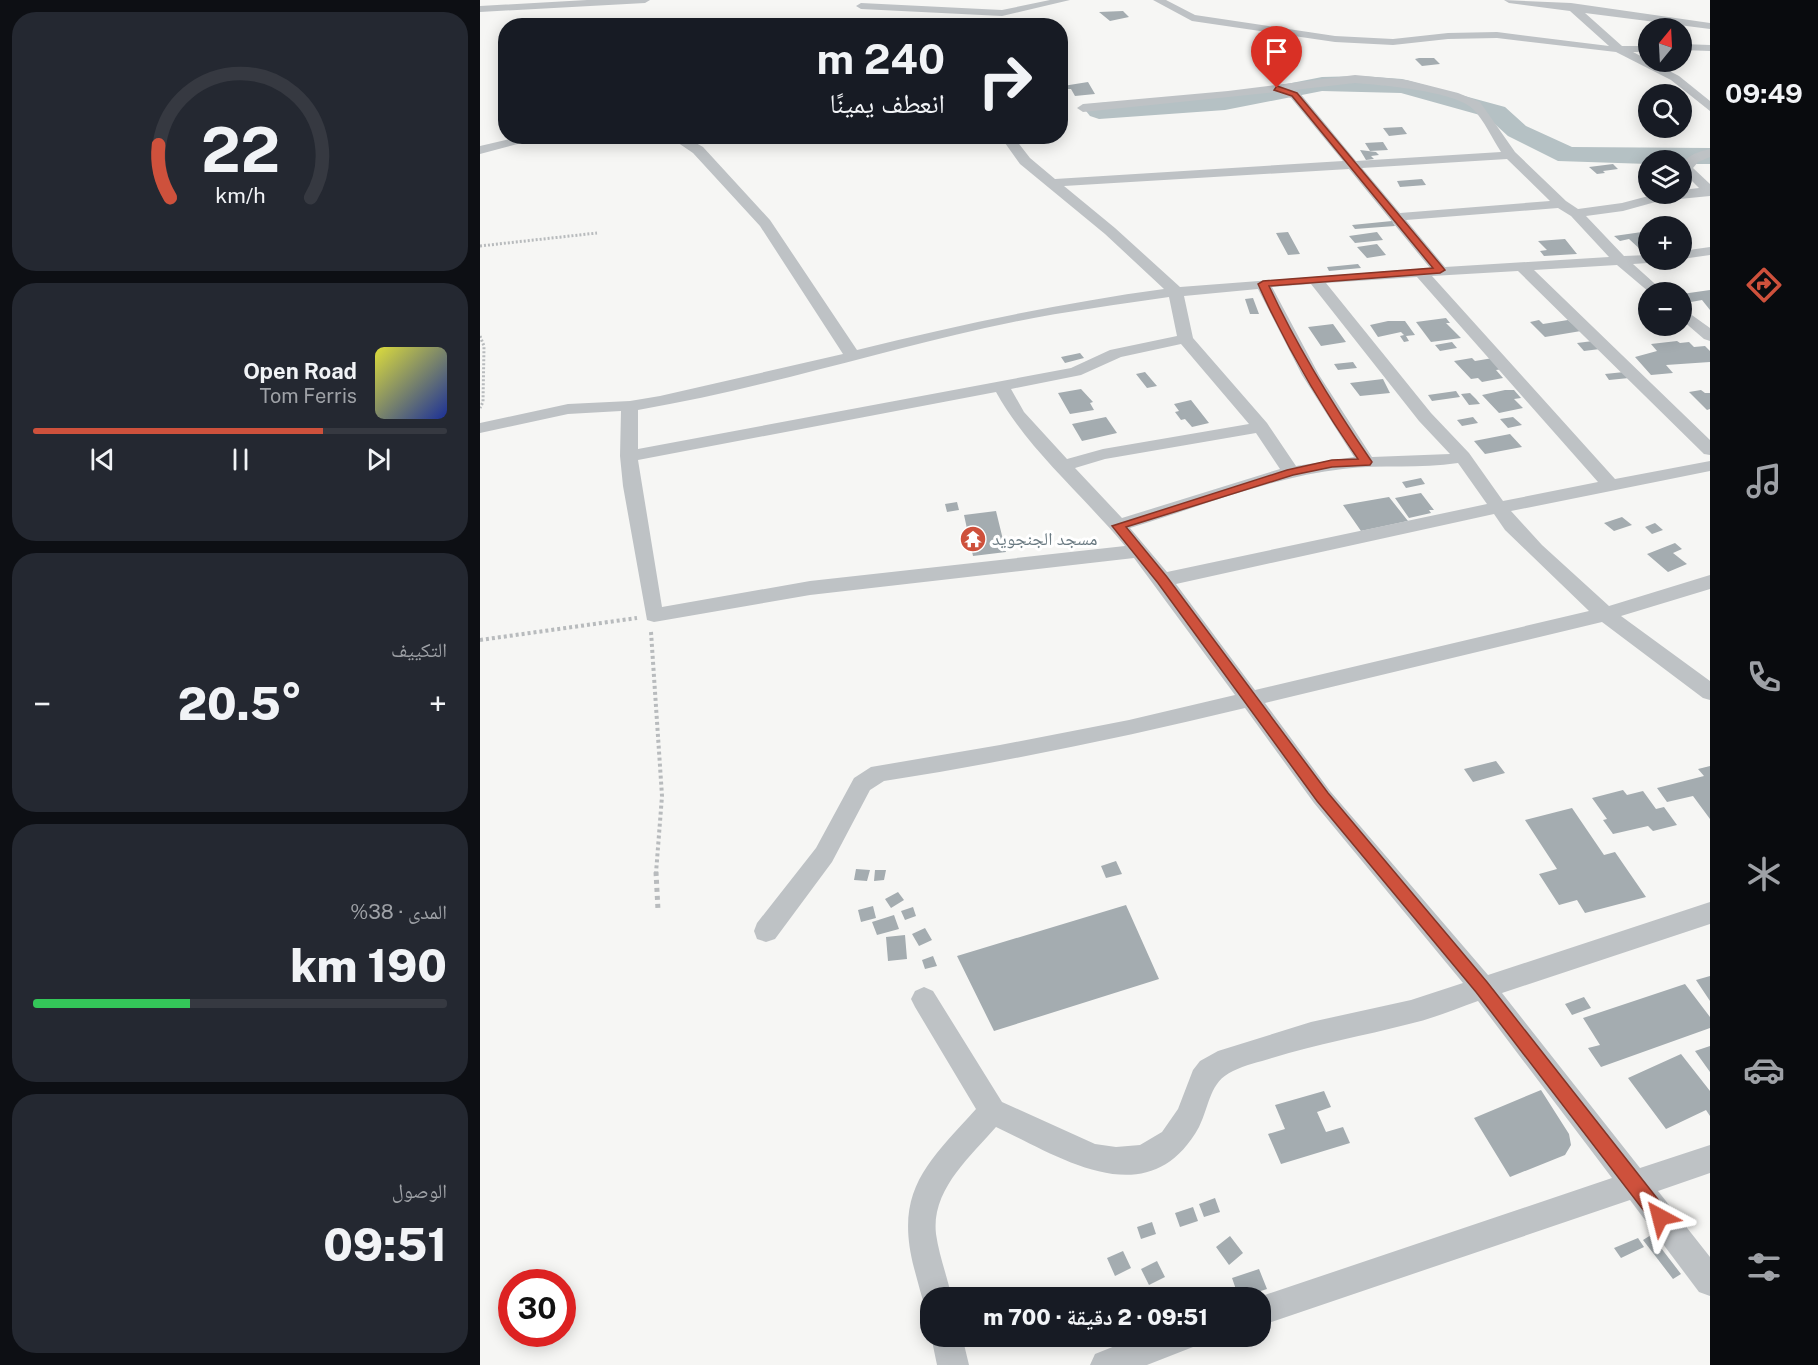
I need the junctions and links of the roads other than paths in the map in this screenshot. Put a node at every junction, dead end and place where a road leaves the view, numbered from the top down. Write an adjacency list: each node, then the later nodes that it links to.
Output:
1 (645, 0): 7 (street)
2 (1065, 0): 5 (street)
3 (1158, 0): 13 (street)
4 (1509, 0): 6 (street)
5 (859, 3): 8 (street)
6 (1571, 6): 9 (street); 13 (street)
7 (480, 9)
8 (869, 18)
9 (1710, 26)
10 (1692, 47): 11 (street)
11 (1710, 48)
12 (1638, 49): 13 (street)
13 (1620, 50): 15 (street)
14 (1277, 88): 16 (street); 22 (street); 23 (street)
15 (1710, 107)
16 (1083, 108)
17 (507, 144): 20 (street)
18 (688, 144): 43 (street)
19 (1012, 144): 24 (street)
20 (480, 150)
21 (1710, 153): 25 (street)
22 (1510, 155): 23 (street); 26 (street)
23 (1353, 165): 24 (street); 28 (street)
24 (1054, 183): 39 (street)
25 (1709, 191): 27 (street)
26 (1561, 204): 27 (street); 28 (street)
27 (1576, 213): 32 (street)
28 (1396, 217): 34 (street)
29 (1710, 250): 30 (street)
30 (1692, 253)
31 (1638, 260): 32 (street)
32 (1621, 261): 33 (street); 37 (street)
33 (1521, 266): 34 (street); 48 (street)
34 (1440, 270): 35 (street)
35 (1420, 272): 36 (street); 55 (street)
36 (1315, 279): 38 (street); 50 (street)
37 (1645, 282)
38 (1263, 284): 39 (street); 51 (street)
39 (1176, 292): 42 (street); 43 (street)
40 (1703, 324): 41 (street)
41 (1710, 336)
42 (1185, 339): 44 (street); 46 (street)
43 (853, 356): 45 (street)
44 (1002, 387): 49 (street); 52 (street)
45 (630, 406): 47 (street); 49 (street)
46 (1261, 427): 52 (street); 54 (street)
47 (480, 428)
48 (1710, 450)
49 (629, 456): 58 (street)
50 (1463, 457): 51 (street); 56 (street)
51 (1366, 462): 54 (street)
52 (1063, 466): 57 (street)
53 (1710, 466): 55 (street)
54 (1291, 472): 57 (street)
55 (1611, 486): 56 (street)
56 (1500, 507): 59 (street); 61 (street)
57 (1118, 526): 58 (street)
58 (1138, 551): 59 (street)
59 (1163, 580): 63 (street)
60 (1710, 582): 61 (street)
61 (1605, 614): 62 (street); 63 (street)
62 (1710, 692)
63 (1250, 698): 65 (street); 66 (street)
64 (1710, 913): 66 (street)
65 (766, 931)
66 (1482, 987): 68 (street); 70 (street)
67 (924, 999): 68 (street)
68 (992, 1111): 72 (street)
69 (1710, 1159): 70 (street)
70 (1635, 1186): 71 (street); 73 (street)
71 (1710, 1281)
72 (935, 1287)
73 (1271, 1307)
74 (949, 1347): 76 (street)
75 (1150, 1347): 77 (street)
76 (953, 1365)
77 (1106, 1365)

